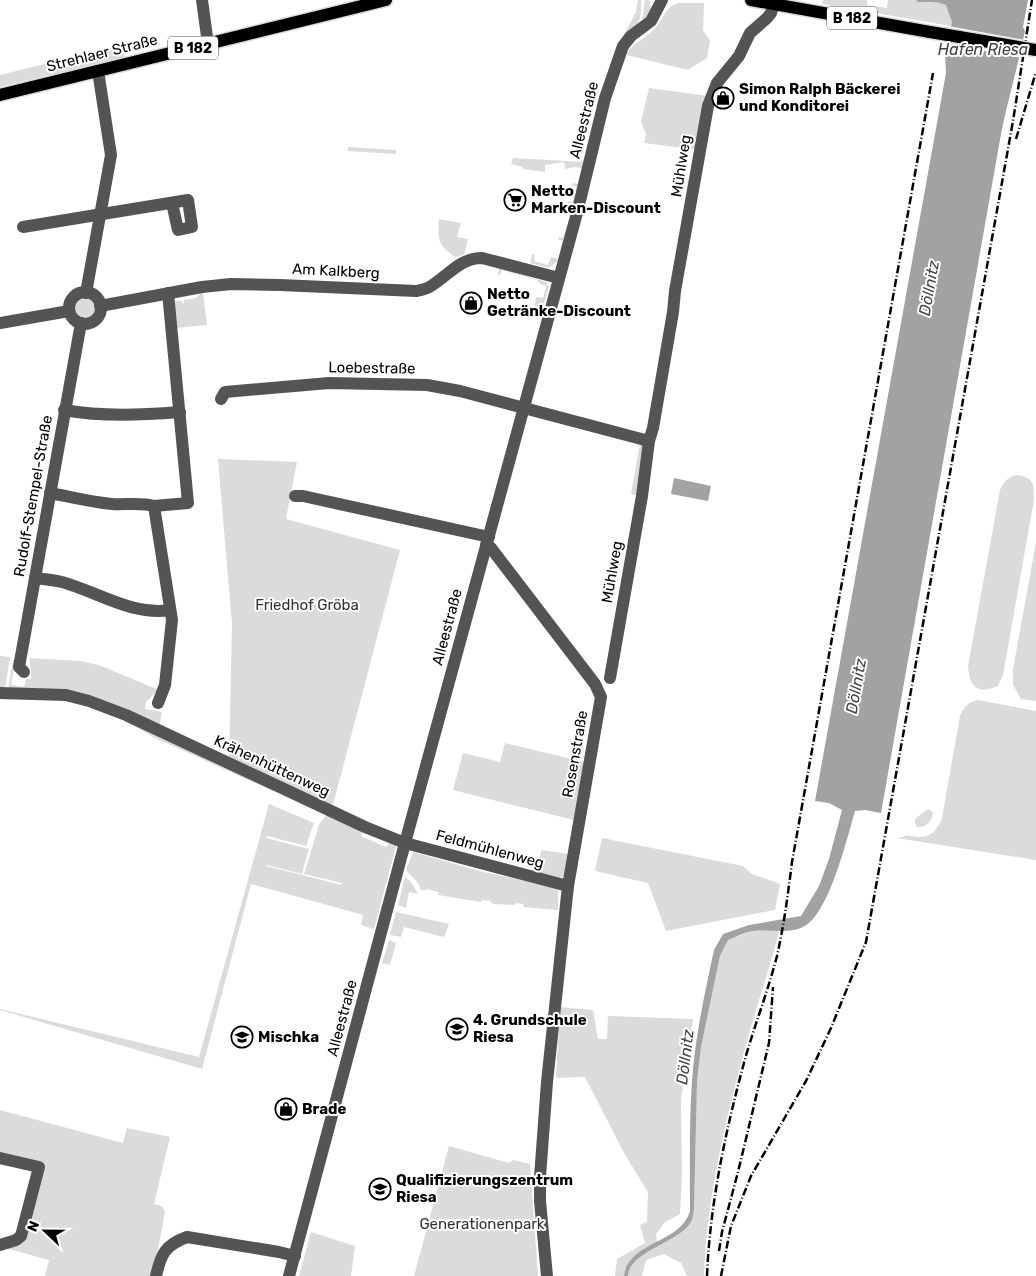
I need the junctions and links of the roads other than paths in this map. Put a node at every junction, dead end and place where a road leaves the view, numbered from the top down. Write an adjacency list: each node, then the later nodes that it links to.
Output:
1 (202, 0): 6 (street)
2 (386, 0): 6 (main road, Strehlaer Straße / B 182)
3 (662, 0): 13 (street, Alleestraße)
4 (751, 0): 5 (main road, B 182)
5 (774, 2): 7 (main road, B 182, bridge); 24 (street, Mühlweg)
6 (208, 44): 8 (main road, Strehlaer Straße / B 182)
7 (1036, 50)
8 (98, 71): 9 (main road, Strehlaer Straße / B 182); 11 (street)
9 (0, 95)
10 (172, 203): 11 (street)
11 (100, 214): 12 (street); 14 (street)
12 (23, 227)
13 (559, 278): 15 (street, Am Kalkberg); 21 (street, Alleestraße)
14 (86, 293): 16 (street); 17 (street)
15 (168, 293): 16 (street, Am Kalkberg); 23 (street)
16 (100, 306): 19 (street)
17 (69, 311): 18 (street); 19 (street)
18 (0, 323)
19 (81, 323): 22 (street, Rudolf-Stempel-Straße)
20 (221, 399): 21 (street, Loebestraße)
21 (524, 408): 24 (street); 28 (street, Alleestraße)
22 (64, 410): 23 (street); 25 (street, Rudolf-Stempel-Straße)
23 (180, 412): 27 (street)
24 (649, 441): 32 (street, Mühlweg)
25 (50, 493): 27 (street); 29 (street, Rudolf-Stempel-Straße)
26 (295, 496): 28 (street)
27 (154, 506): 30 (street)
28 (488, 541): 35 (street, Alleestraße); 36 (street, Rosenstraße)
29 (35, 578): 30 (street); 31 (street, Rudolf-Stempel-Straße)
30 (170, 610): 34 (street)
31 (24, 672)
32 (610, 678)
33 (0, 693): 35 (street, Krähenhüttenweg)
34 (158, 703)
35 (405, 843): 36 (street, Feldmühlenweg); 39 (street, Alleestraße)
36 (568, 886): 42 (street, Rosenstraße)
37 (0, 1158): 38 (street)
38 (0, 1245)
39 (294, 1256): 40 (street); 41 (street, Alleestraße)
40 (156, 1276)
41 (289, 1276)
42 (547, 1276)

